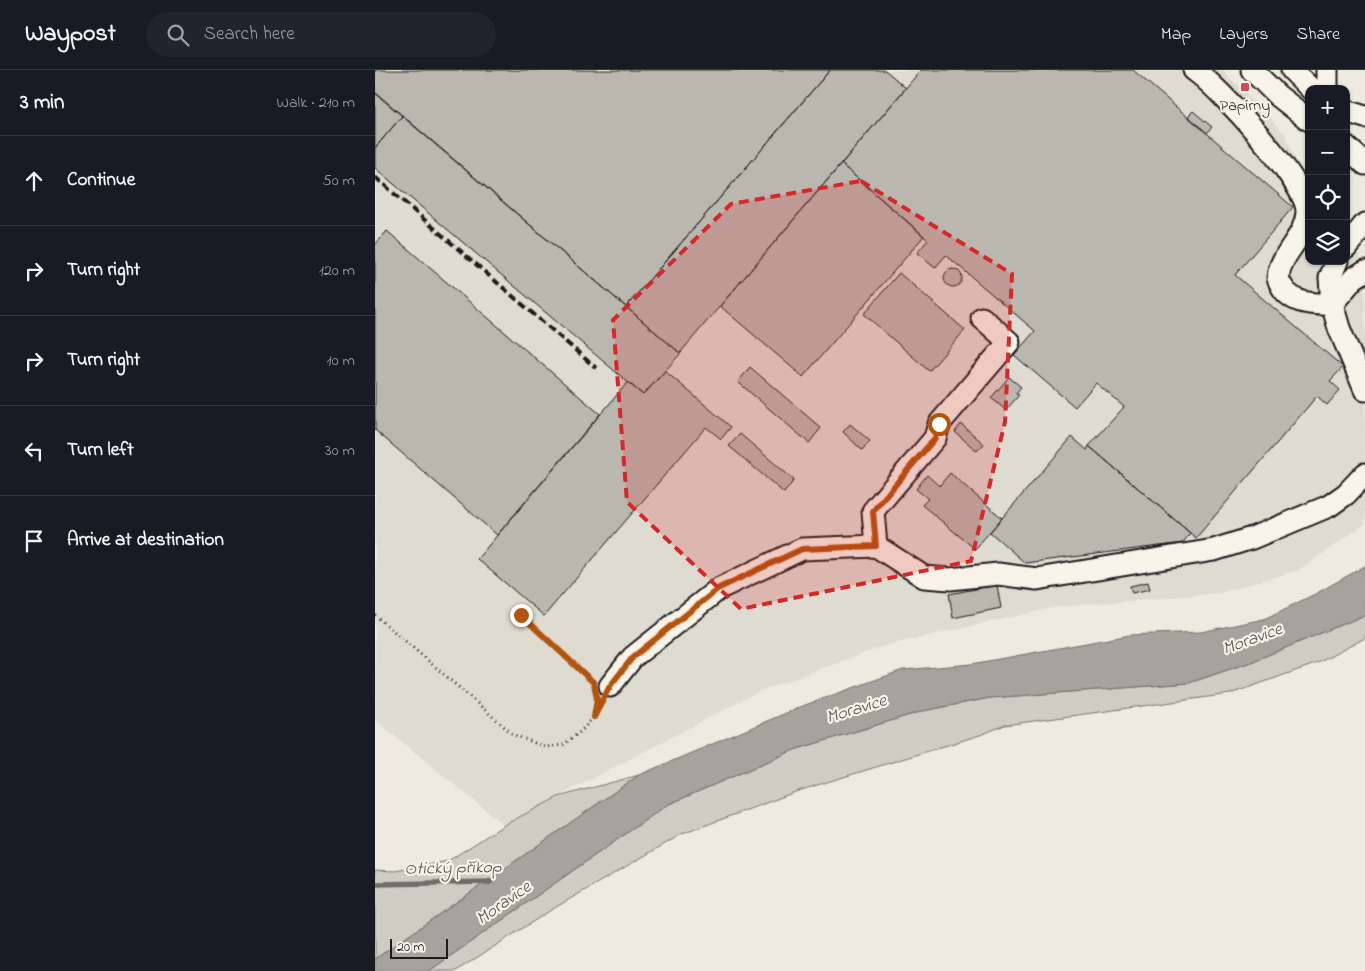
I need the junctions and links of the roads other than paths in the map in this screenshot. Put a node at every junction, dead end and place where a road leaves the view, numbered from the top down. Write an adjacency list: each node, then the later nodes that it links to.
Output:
1 (1193, 70): 16 (street)
2 (1252, 70): 8 (street)
3 (1292, 70): 5 (street)
4 (1327, 70): 6 (street)
5 (1307, 85)
6 (1327, 85)
7 (1350, 112): 9 (street)
8 (1305, 117)
9 (1365, 117)
10 (1350, 150): 11 (street)
11 (1365, 164)
12 (1365, 224): 13 (street)
13 (1350, 242)
14 (1335, 265): 16 (street)
15 (1365, 271): 16 (street)
16 (1331, 304): 18 (street)
17 (982, 318): 20 (street)
18 (1365, 390)
19 (1365, 474): 20 (street)
20 (876, 546): 21 (street)
21 (600, 687)

